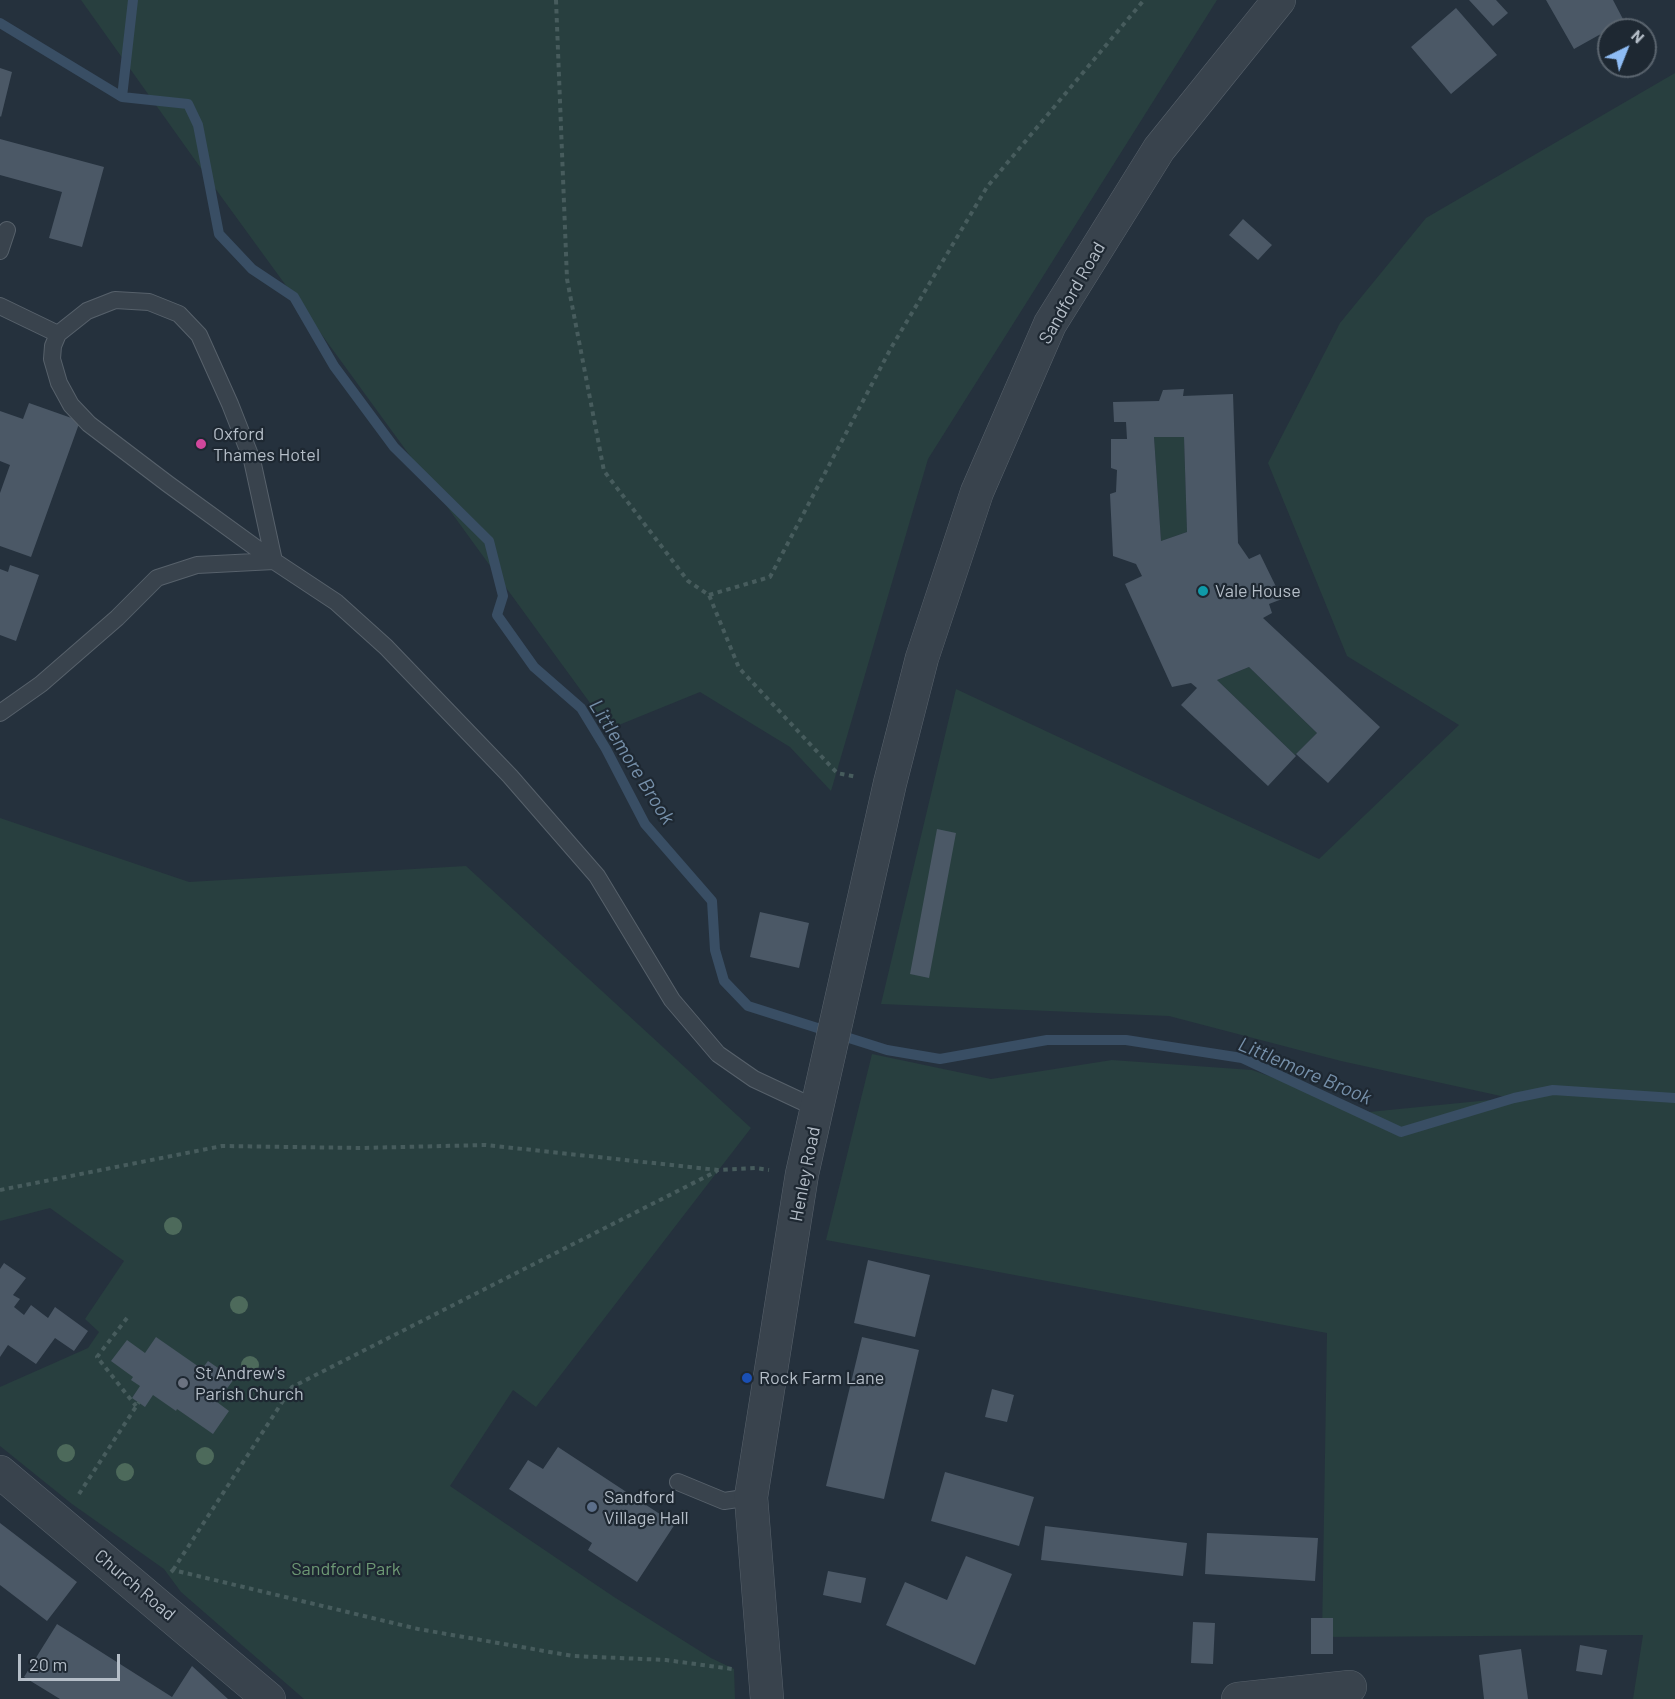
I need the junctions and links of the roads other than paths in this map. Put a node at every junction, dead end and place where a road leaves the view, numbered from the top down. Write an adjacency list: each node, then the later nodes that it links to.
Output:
1 (1279, 0): 7 (street, Sandford Road)
2 (7, 230): 3 (lane)
3 (0, 251)
4 (0, 306): 5 (lane)
5 (58, 334): 6 (lane); 6 (lane)
6 (274, 561): 8 (lane); 9 (lane)
7 (922, 658): 9 (street, Henley Road)
8 (0, 713)
9 (818, 1109): 12 (street, Henley Road)
10 (0, 1472): 14 (street, Church Road)
11 (678, 1482): 12 (lane)
12 (752, 1497): 15 (street, Henley Road)
13 (1350, 1687): 16 (street)
14 (269, 1699)
15 (767, 1699)
16 (1238, 1699)

